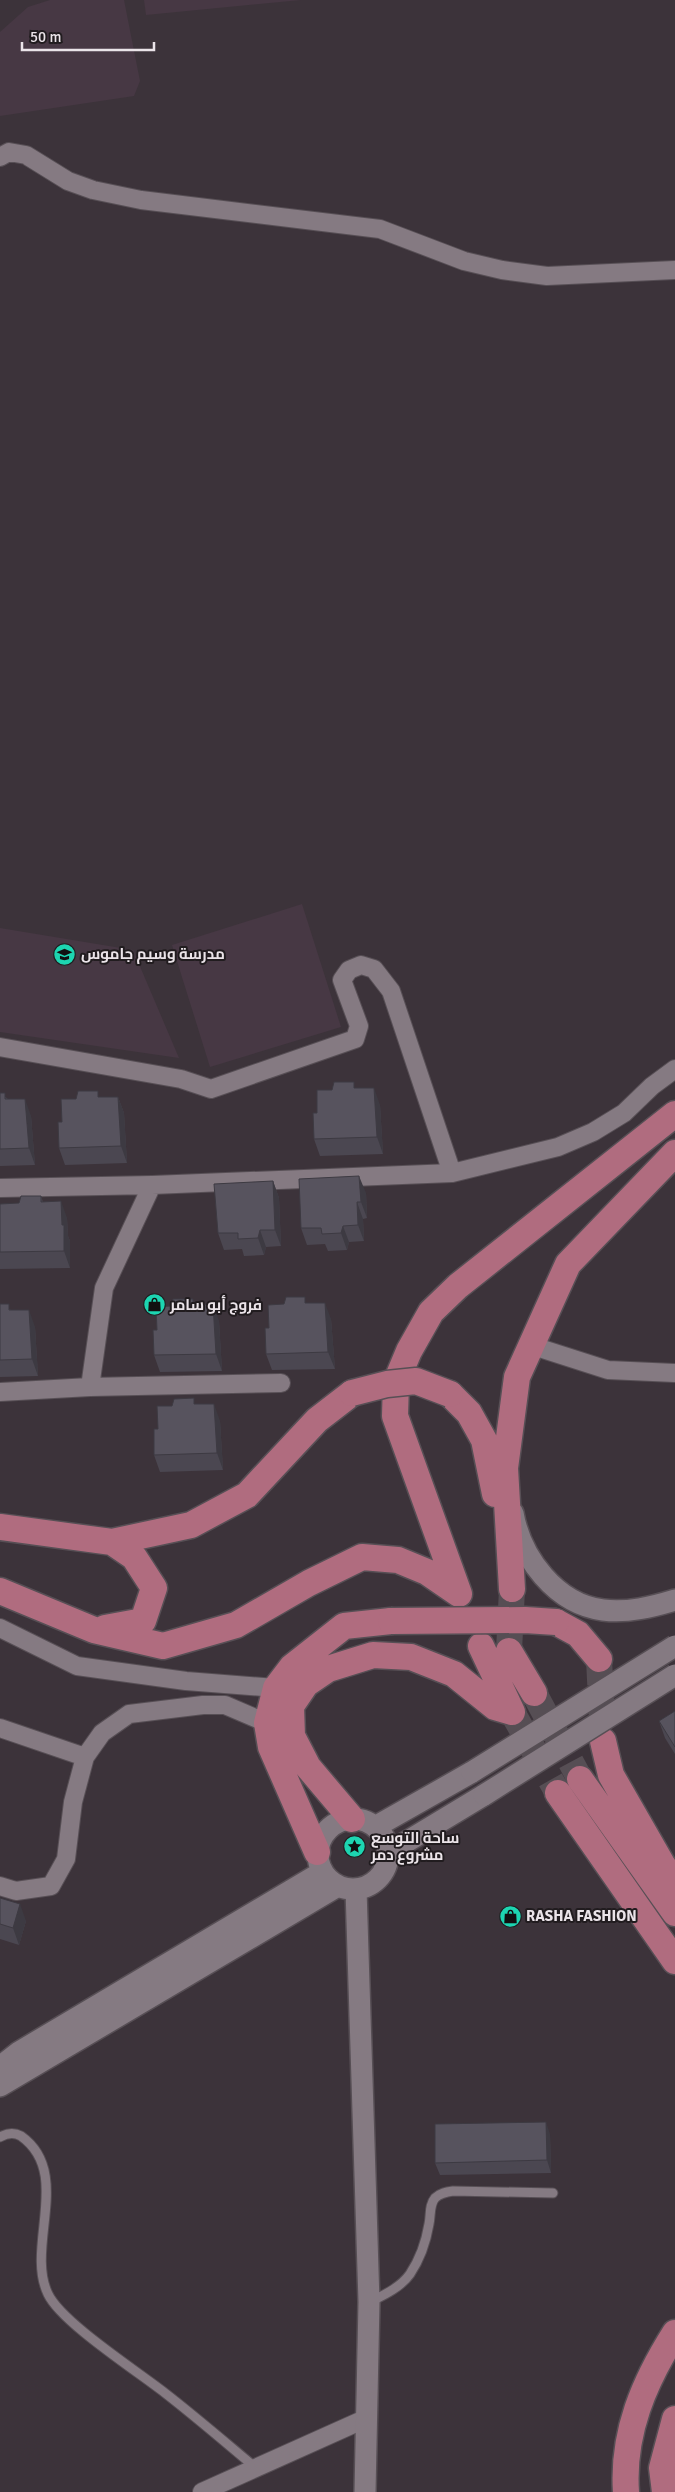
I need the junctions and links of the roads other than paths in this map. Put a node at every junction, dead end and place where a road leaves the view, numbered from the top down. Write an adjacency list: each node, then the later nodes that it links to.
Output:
1 (0, 157): 2 (street)
2 (675, 270)
3 (0, 1047): 7 (street)
4 (675, 1069): 7 (street)
5 (675, 1114): 21 (main road)
6 (675, 1152): 10 (main road)
7 (452, 1173): 8 (street)
8 (152, 1185): 9 (street); 13 (street)
9 (0, 1188)
10 (530, 1345): 11 (street); 15 (main road)
11 (675, 1373)
12 (281, 1383): 13 (street)
13 (90, 1387): 14 (street)
14 (0, 1392)
15 (505, 1468): 17 (main road, bridge); 19 (street)
16 (0, 1527): 17 (main road)
17 (112, 1542): 21 (main road)
18 (0, 1591): 21 (main road)
19 (675, 1600)
20 (0, 1628): 27 (street)
21 (94, 1630)
22 (481, 1646): 35 (main road)
23 (675, 1646): 35 (street, bridge)
24 (509, 1651): 28 (main road)
25 (599, 1659): 27 (main road, bridge)
26 (675, 1675): 36 (street, bridge)
27 (276, 1688): 29 (main road)
28 (534, 1693)
29 (267, 1724): 32 (street); 37 (main road)
30 (0, 1728): 32 (street)
31 (603, 1741): 38 (main road)
32 (85, 1757): 39 (street)
33 (580, 1779): 40 (main road)
34 (558, 1793): 41 (main road)
35 (364, 1823): 36 (street); 37 (street)
36 (388, 1853): 37 (street)
37 (334, 1875): 42 (street); 43 (street); 46 (street)
38 (675, 1883)
39 (0, 1886)
40 (675, 1913)
41 (675, 1961)
42 (0, 2067)
43 (0, 2086)
44 (0, 2137): 50 (lane)
45 (553, 2193): 46 (lane)
46 (369, 2302): 48 (street)
47 (675, 2333): 53 (main road)
48 (367, 2418): 50 (street); 52 (street)
49 (675, 2418): 54 (main road)
50 (256, 2468): 51 (street)
51 (202, 2492)
52 (365, 2492)
53 (626, 2492)
54 (665, 2492)

